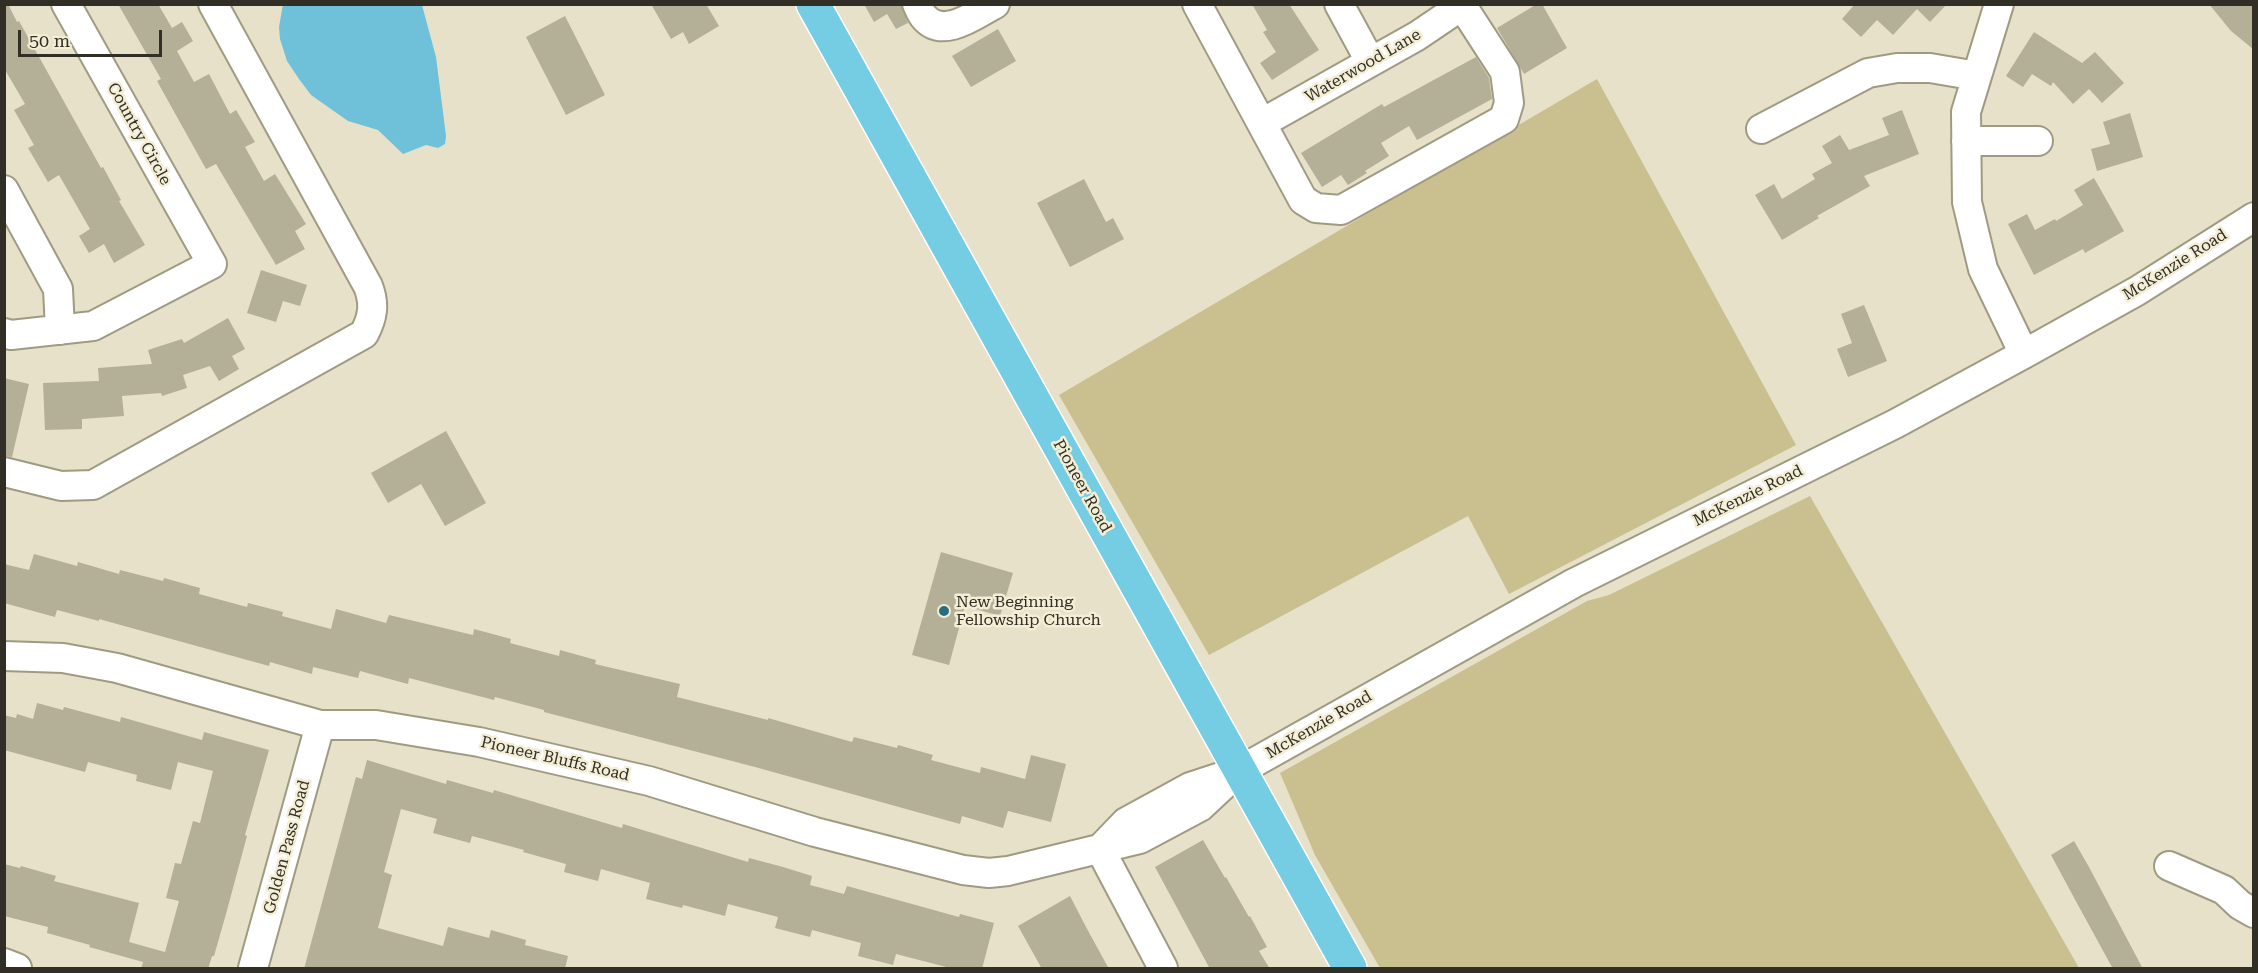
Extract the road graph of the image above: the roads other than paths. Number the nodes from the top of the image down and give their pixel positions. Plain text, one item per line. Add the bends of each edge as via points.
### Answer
1 (66, 4) edge
2 (213, 4) edge
3 (813, 4) edge
4 (917, 4) edge
5 (995, 4) edge
6 (1197, 4) edge
7 (1339, 4) edge
8 (1460, 4) edge
9 (1999, 4) edge
10 (1370, 61) junction
11 (1977, 76) junction
12 (1262, 123) junction
13 (1761, 129) dead end
14 (1966, 141) junction
15 (2038, 141) dead end
16 (4, 190) edge
17 (2253, 217) edge
18 (60, 330) junction
19 (4, 333) edge
20 (2024, 354) junction
21 (4, 472) edge
22 (4, 656) edge
23 (320, 725) junction
24 (1239, 771) junction
25 (1100, 849) junction
26 (2169, 866) dead end
27 (2253, 914) edge
28 (4, 963) edge
29 (17, 969) edge
30 (253, 969) edge
31 (1163, 969) edge
32 (1350, 969) edge

1 - 18 street, Country Circle via 212,264 93,326
2 - 21 street via 368,286 372,318 364,334 93,486 61,486
3 - 24 main road, Pioneer Road
4 - 5 street via 925,19 953,27
6 - 12 street
7 - 10 street
8 - 10 street, Waterwood Lane via 1417,36
8 - 12 street via 1505,72 1509,103 1503,119 1341,210 1316,208 1303,200
9 - 11 street
10 - 12 street, Waterwood Lane
11 - 13 street via 1930,68 1868,73
11 - 14 street via 1966,112
14 - 15 street
14 - 20 street via 1967,202 1983,269
16 - 18 street via 58,289
17 - 20 street, McKenzie Road via 2137,291
18 - 19 street
20 - 24 street, McKenzie Road via 1574,583
22 - 23 street, Pioneer Bluffs Road via 63,658 117,668
23 - 25 street, Pioneer Bluffs Road via 376,725 479,742 649,780 815,832 963,870 1008,871
23 - 30 street, Golden Pass Road
24 - 25 street, Pioneer Bluffs Road via 1200,807 1140,839
24 - 32 main road, Pioneer Road
25 - 31 street
26 - 27 street via 2224,890
28 - 29 street

